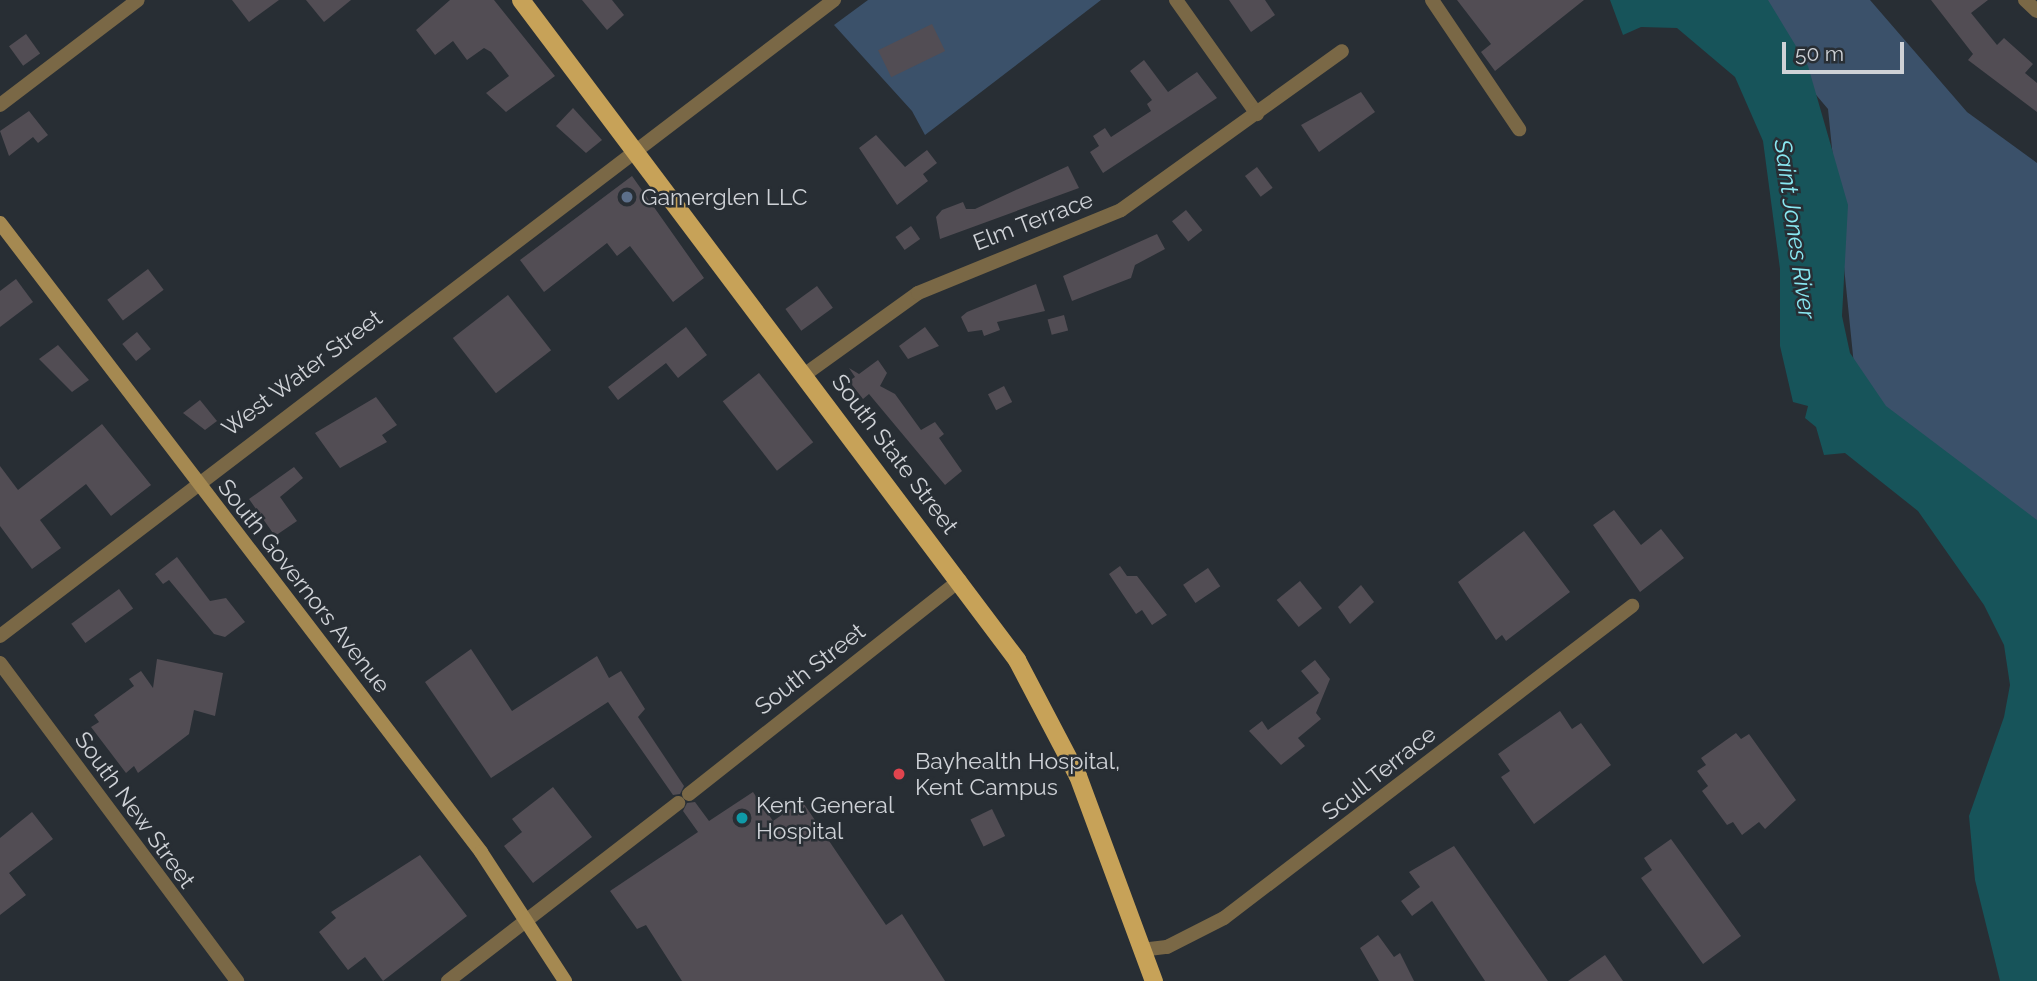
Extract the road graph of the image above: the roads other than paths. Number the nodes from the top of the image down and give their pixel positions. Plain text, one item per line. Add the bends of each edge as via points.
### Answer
1 (138, 0) edge
2 (521, 0) edge
3 (834, 0) edge
4 (1176, 0) edge
5 (1432, 0) edge
6 (2026, 0) edge
7 (2037, 11) edge
8 (1342, 51) dead end
9 (0, 105) edge
10 (1257, 114) junction
11 (1518, 129) dead end
12 (633, 149) junction
13 (0, 223) edge
14 (804, 375) junction
15 (196, 484) junction
16 (960, 580) junction
17 (1632, 606) dead end
18 (0, 636) edge
19 (0, 663) edge
20 (527, 919) junction
21 (1141, 950) junction
22 (237, 981) edge
23 (448, 981) edge
24 (565, 981) edge
25 (1154, 981) edge

1 - 9 street
2 - 12 main road, South State Street
3 - 12 street, West Water Street
4 - 10 street
5 - 11 street
6 - 7 street
8 - 10 street, Elm Terrace
10 - 14 street, Elm Terrace via 1121,210 918,293
12 - 14 main road, South State Street
12 - 15 street, West Water Street
13 - 15 main road, South Governors Avenue
14 - 16 main road, South State Street
15 - 18 street, West Water Street
15 - 20 main road, South Governors Avenue
16 - 20 street, South Street
16 - 21 main road, South State Street via 1017,660 1065,745
17 - 21 street, Scull Terrace via 1224,918 1167,947
19 - 22 street, South New Street
20 - 23 street, South Street
20 - 24 main road, South Governors Avenue
21 - 25 main road, South State Street

